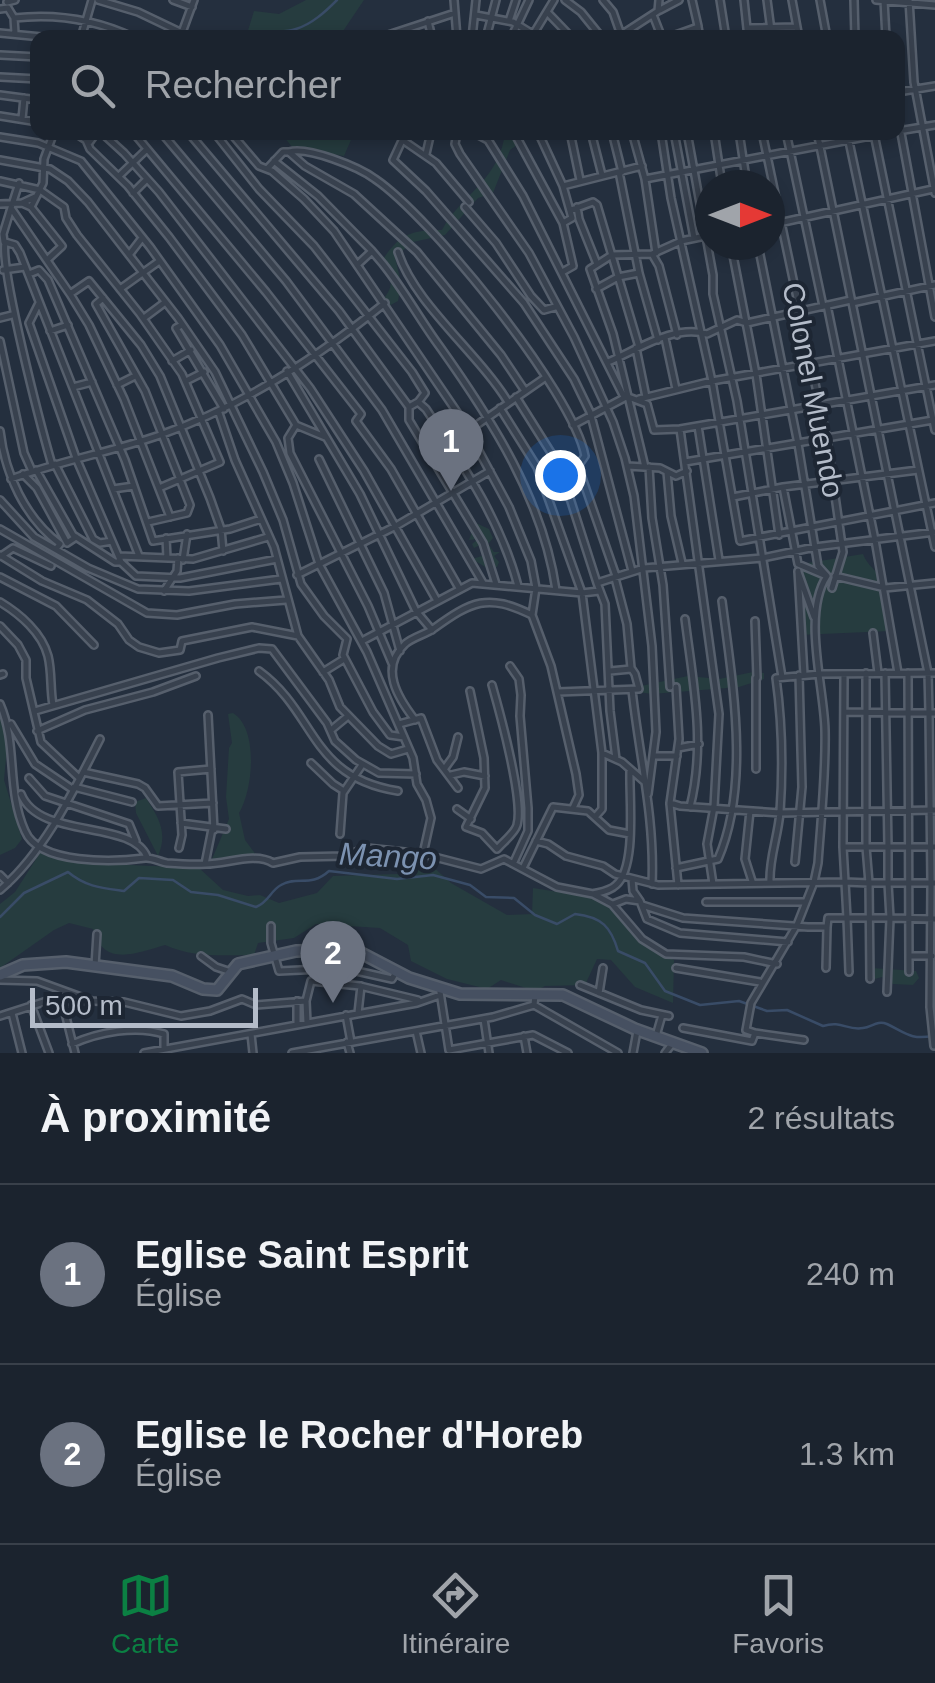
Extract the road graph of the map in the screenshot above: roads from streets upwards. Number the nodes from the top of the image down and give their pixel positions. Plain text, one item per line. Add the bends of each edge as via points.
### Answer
1 (15, 0) edge
2 (95, 0) edge
3 (173, 0) edge
4 (454, 0) edge
5 (476, 0) edge
6 (496, 0) edge
7 (516, 0) edge
8 (529, 0) edge
9 (554, 0) edge
10 (565, 0) edge
11 (580, 0) edge
12 (603, 0) edge
13 (658, 0) edge
14 (679, 0) edge
15 (692, 0) edge
16 (720, 0) edge
17 (744, 0) edge
18 (768, 0) edge
19 (792, 0) edge
20 (820, 0) edge
21 (854, 0) edge
22 (876, 0) edge
23 (884, 0) edge
24 (909, 1) edge
25 (7, 2) edge
26 (193, 3) edge
27 (935, 5) edge
28 (575, 7) junction
29 (0, 9) edge
30 (547, 12) junction
31 (655, 13) junction
32 (455, 14) junction
33 (476, 14) junction
34 (492, 17) junction
35 (14, 18) junction
36 (86, 20) junction
37 (428, 20) junction
38 (509, 21) junction
39 (518, 24) junction
40 (698, 27) junction
41 (797, 27) junction
42 (747, 28) joint
43 (771, 28) junction
44 (83, 30) edge
45 (113, 30) edge
46 (172, 30) edge
47 (183, 30) edge
48 (402, 30) edge
49 (430, 30) edge
50 (456, 30) edge
51 (473, 30) edge
52 (488, 30) edge
53 (515, 30) edge
54 (526, 30) edge
55 (537, 30) edge
56 (564, 30) edge
57 (595, 30) edge
58 (617, 30) edge
59 (628, 30) edge
60 (661, 30) edge
61 (691, 30) edge
62 (699, 30) edge
63 (725, 30) edge
64 (798, 30) edge
65 (826, 30) edge
66 (855, 30) edge
67 (886, 30) edge
68 (16, 33) junction
69 (0, 34) edge
70 (30, 35) edge
71 (0, 55) edge
72 (30, 56) edge
73 (0, 78) edge
74 (30, 78) edge
75 (935, 86) edge
76 (916, 90) junction
77 (905, 91) edge
78 (0, 95) edge
79 (24, 98) junction
80 (30, 99) edge
81 (0, 116) edge
82 (22, 118) junction
83 (30, 120) edge
84 (935, 125) edge
85 (922, 127) junction
86 (905, 130) edge
87 (0, 137) edge
88 (51, 140) edge
89 (84, 140) edge
90 (92, 140) edge
91 (108, 140) edge
92 (139, 140) edge
93 (168, 140) edge
94 (195, 140) edge
95 (220, 140) edge
96 (237, 140) edge
97 (429, 140) edge
98 (456, 140) edge
99 (488, 140) edge
100 (517, 140) edge
101 (542, 140) edge
102 (572, 140) edge
103 (592, 140) edge
104 (614, 140) edge
105 (634, 140) edge
106 (662, 140) edge
107 (675, 140) edge
108 (688, 140) edge
109 (715, 140) edge
110 (740, 140) edge
111 (763, 140) edge
112 (787, 140) edge
113 (819, 140) edge
114 (836, 140) edge
115 (849, 140) edge
116 (875, 140) edge
117 (898, 140) edge
118 (404, 141) joint
119 (88, 144) junction
120 (820, 145) junction
121 (49, 147) junction
122 (147, 149) junction
123 (789, 151) junction
124 (289, 152) junction
125 (426, 154) junction
126 (765, 154) junction
127 (743, 158) junction
128 (0, 160) edge
129 (274, 161) junction
130 (133, 163) junction
131 (718, 163) junction
132 (642, 166) junction
133 (42, 167) junction
134 (693, 168) junction
135 (267, 169) junction
136 (681, 170) junction
137 (719, 170) edge
138 (745, 170) edge
139 (768, 170) edge
140 (620, 172) junction
141 (668, 172) junction
142 (602, 175) junction
143 (119, 176) junction
144 (695, 177) edge
145 (644, 179) junction
146 (147, 180) junction
147 (580, 180) junction
148 (0, 182) edge
149 (18, 183) junction
150 (563, 186) junction
151 (40, 190) junction
152 (935, 190) edge
153 (134, 192) junction
154 (912, 194) junction
155 (35, 197) junction
156 (888, 198) junction
157 (22, 203) junction
158 (0, 204) edge
159 (10, 206) junction
160 (861, 206) junction
161 (31, 207) junction
162 (574, 208) junction
163 (834, 211) junction
164 (805, 218) junction
165 (785, 222) edge
166 (564, 223) junction
167 (77, 235) junction
168 (142, 238) junction
169 (694, 238) joint
170 (681, 240) junction
171 (4, 242) junction
172 (62, 246) junction
173 (372, 251) junction
174 (785, 251) edge
175 (398, 252) dead end
176 (129, 254) junction
177 (654, 254) junction
178 (612, 255) junction
179 (637, 255) junction
180 (48, 260) junction
181 (711, 260) edge
182 (733, 260) edge
183 (761, 260) edge
184 (159, 261) junction
185 (596, 264) junction
186 (357, 265) junction
187 (1, 271) edge
188 (26, 271) junction
189 (563, 272) junction
190 (640, 273) junction
191 (142, 274) junction
192 (618, 278) junction
193 (932, 286) edge
194 (120, 289) junction
195 (596, 289) junction
196 (906, 292) junction
197 (70, 294) junction
198 (531, 296) junction
199 (103, 298) junction
200 (880, 298) junction
201 (851, 302) junction
202 (39, 303) junction
203 (164, 303) junction
204 (385, 303) junction
205 (524, 303) junction
206 (556, 306) junction
207 (825, 306) junction
208 (800, 311) junction
209 (12, 316) junction
210 (369, 316) junction
211 (774, 316) junction
212 (935, 317) edge
213 (0, 318) edge
214 (144, 318) junction
215 (28, 323) junction
216 (746, 323) junction
217 (68, 325) junction
218 (182, 325) junction
219 (14, 326) junction
220 (721, 328) junction
221 (352, 329) junction
222 (50, 331) junction
223 (699, 332) junction
224 (677, 335) junction
225 (662, 339) junction
226 (0, 341) edge
227 (935, 341) edge
228 (331, 342) junction
229 (917, 343) junction
230 (638, 348) junction
231 (191, 350) junction
232 (891, 350) junction
233 (863, 355) junction
234 (314, 357) junction
235 (618, 358) junction
236 (172, 360) junction
237 (839, 360) junction
238 (608, 362) junction
239 (812, 365) junction
240 (295, 367) junction
241 (784, 370) junction
242 (287, 371) junction
243 (204, 372) junction
244 (756, 374) junction
245 (136, 376) junction
246 (546, 376) junction
247 (733, 378) junction
248 (186, 380) junction
249 (712, 381) junction
250 (92, 382) junction
251 (116, 385) junction
252 (270, 385) junction
253 (935, 385) edge
254 (926, 386) junction
255 (74, 387) junction
256 (677, 390) junction
257 (525, 391) junction
258 (901, 392) junction
259 (250, 396) junction
260 (871, 396) junction
261 (516, 397) junction
262 (646, 397) junction
263 (630, 398) junction
264 (847, 400) junction
265 (418, 402) junction
266 (508, 402) junction
267 (820, 404) junction
268 (606, 406) junction
269 (409, 407) junction
270 (500, 408) junction
271 (225, 409) junction
272 (791, 409) junction
273 (762, 413) junction
274 (590, 414) junction
275 (488, 417) junction
276 (740, 418) junction
277 (202, 420) junction
278 (934, 420) edge
279 (720, 421) junction
280 (573, 424) junction
281 (908, 424) junction
282 (296, 425) junction
283 (698, 426) junction
284 (180, 428) junction
285 (680, 429) junction
286 (879, 430) junction
287 (935, 430) edge
288 (0, 431) edge
289 (468, 431) junction
290 (854, 434) junction
291 (160, 435) junction
292 (328, 438) junction
293 (826, 440) junction
294 (140, 442) junction
295 (798, 444) junction
296 (120, 448) junction
297 (768, 448) junction
298 (745, 451) junction
299 (98, 453) junction
300 (726, 454) junction
301 (76, 458) junction
302 (319, 459) dead end
303 (704, 459) junction
304 (685, 462) junction
305 (53, 465) junction
306 (627, 466) junction
307 (647, 467) junction
308 (918, 470) junction
309 (34, 471) junction
310 (199, 471) junction
311 (490, 471) junction
312 (686, 471) junction
313 (667, 472) junction
314 (888, 473) junction
315 (23, 474) junction
316 (863, 475) junction
317 (131, 476) junction
318 (11, 479) junction
319 (180, 479) junction
320 (832, 480) junction
321 (472, 482) junction
322 (804, 484) junction
323 (124, 485) junction
324 (135, 486) junction
325 (783, 487) junction
326 (112, 488) junction
327 (159, 488) junction
328 (773, 489) junction
329 (454, 492) junction
330 (752, 494) junction
331 (733, 496) junction
332 (0, 500) edge
333 (436, 502) junction
334 (935, 503) edge
335 (926, 505) junction
336 (896, 511) junction
337 (417, 514) junction
338 (870, 516) junction
339 (170, 517) junction
340 (261, 519) junction
341 (147, 522) junction
342 (838, 522) junction
343 (396, 526) junction
344 (811, 528) junction
345 (0, 529) edge
346 (221, 529) junction
347 (791, 532) junction
348 (934, 532) edge
349 (187, 534) junction
350 (378, 534) junction
351 (779, 534) junction
352 (901, 536) junction
353 (76, 537) junction
354 (270, 537) junction
355 (166, 538) junction
356 (759, 539) junction
357 (876, 540) junction
358 (112, 541) junction
359 (360, 544) junction
360 (842, 544) junction
361 (815, 547) junction
362 (935, 547) edge
363 (56, 549) junction
364 (223, 550) junction
365 (795, 552) junction
366 (342, 554) junction
367 (0, 555) edge
368 (135, 556) junction
369 (120, 558) junction
370 (166, 558) junction
371 (181, 558) junction
372 (276, 558) junction
373 (762, 558) junction
374 (719, 560) junction
375 (52, 562) junction
376 (699, 563) junction
377 (319, 564) junction
378 (682, 564) junction
379 (661, 566) junction
380 (798, 567) junction
381 (644, 568) junction
382 (632, 571) junction
383 (297, 574) junction
384 (616, 576) junction
385 (831, 576) junction
386 (0, 577) edge
387 (172, 579) junction
388 (281, 579) junction
389 (42, 580) junction
390 (483, 583) junction
391 (496, 584) junction
392 (935, 584) edge
393 (518, 586) junction
394 (910, 586) junction
395 (598, 587) junction
396 (459, 588) junction
397 (536, 588) junction
398 (832, 588) dead end
399 (884, 588) junction
400 (556, 590) junction
401 (163, 592) junction
402 (582, 593) junction
403 (436, 599) junction
404 (286, 600) junction
405 (722, 601) dead end
406 (0, 602) edge
407 (416, 610) junction
408 (532, 615) junction
409 (685, 619) dead end
410 (756, 621) dead end
411 (816, 623) junction
412 (0, 626) edge
413 (390, 626) junction
414 (432, 630) junction
415 (380, 631) junction
416 (873, 633) dead end
417 (298, 636) junction
418 (362, 642) junction
419 (94, 645) dead end
420 (400, 651) junction
421 (343, 656) junction
422 (392, 663) junction
423 (510, 666) dead end
424 (631, 670) junction
425 (259, 671) dead end
426 (610, 671) junction
427 (323, 672) junction
428 (844, 673) junction
429 (866, 673) junction
430 (882, 673) junction
431 (898, 673) junction
432 (908, 673) junction
433 (932, 673) edge
434 (820, 674) junction
435 (802, 675) junction
436 (196, 676) dead end
437 (782, 677) junction
438 (492, 685) dead end
439 (632, 690) junction
440 (470, 691) dead end
441 (610, 691) junction
442 (558, 692) junction
443 (592, 692) junction
444 (0, 704) edge
445 (53, 705) junction
446 (35, 711) junction
447 (844, 712) junction
448 (866, 712) junction
449 (886, 712) junction
450 (908, 712) junction
451 (932, 713) edge
452 (208, 715) dead end
453 (348, 716) junction
454 (415, 720) junction
455 (8, 722) junction
456 (399, 724) junction
457 (331, 730) junction
458 (37, 732) junction
459 (458, 736) dead end
460 (404, 737) junction
461 (100, 739) dead end
462 (699, 744) junction
463 (408, 748) junction
464 (678, 748) junction
465 (602, 754) junction
466 (655, 756) junction
467 (677, 756) junction
468 (616, 760) junction
469 (312, 763) dead end
470 (362, 765) junction
471 (445, 768) junction
472 (210, 769) junction
473 (756, 769) dead end
474 (630, 771) junction
475 (416, 774) junction
476 (81, 775) junction
477 (452, 776) junction
478 (485, 776) junction
479 (353, 777) junction
480 (28, 778) dead end
481 (646, 783) junction
482 (73, 788) junction
483 (458, 788) dead end
484 (344, 791) junction
485 (398, 791) dead end
486 (21, 794) dead end
487 (648, 794) junction
488 (64, 802) junction
489 (132, 802) dead end
490 (213, 803) junction
491 (670, 803) junction
492 (181, 804) junction
493 (714, 806) junction
494 (690, 807) junction
495 (457, 808) dead end
496 (573, 808) junction
497 (734, 809) junction
498 (909, 809) junction
499 (888, 810) junction
500 (932, 810) edge
501 (750, 811) junction
502 (822, 811) junction
503 (844, 811) junction
504 (866, 811) junction
505 (780, 813) junction
506 (800, 813) junction
507 (596, 817) junction
508 (470, 818) junction
509 (55, 820) junction
510 (181, 823) junction
511 (226, 829) dead end
512 (213, 830) junction
513 (340, 834) dead end
514 (630, 834) junction
515 (536, 841) junction
516 (136, 842) junction
517 (843, 846) junction
518 (909, 846) junction
519 (932, 846) edge
520 (38, 847) junction
521 (866, 847) junction
522 (888, 847) junction
523 (179, 848) dead end
524 (422, 854) junction
525 (147, 857) junction
526 (514, 862) junction
527 (795, 862) dead end
528 (709, 863) junction
529 (205, 864) junction
530 (523, 867) junction
531 (676, 868) junction
532 (0, 876) edge
533 (624, 876) junction
534 (632, 879) junction
535 (770, 882) junction
536 (814, 882) junction
537 (845, 882) junction
538 (8, 883) junction
539 (753, 883) junction
540 (908, 883) junction
541 (933, 883) edge
542 (652, 884) junction
543 (714, 884) junction
544 (868, 884) junction
545 (888, 884) junction
546 (678, 885) junction
547 (0, 890) edge
548 (593, 894) junction
549 (706, 902) dead end
550 (806, 902) junction
551 (641, 903) junction
552 (612, 904) junction
553 (828, 918) junction
554 (848, 918) junction
555 (870, 918) junction
556 (890, 918) junction
557 (910, 918) junction
558 (933, 919) edge
559 (796, 925) junction
560 (271, 926) dead end
561 (816, 927) junction
562 (827, 927) junction
563 (96, 934) dead end
564 (742, 939) junction
565 (788, 942) junction
566 (201, 956) dead end
567 (274, 956) junction
568 (910, 956) junction
569 (933, 956) edge
570 (740, 957) junction
571 (776, 964) junction
572 (95, 967) junction
573 (603, 968) dead end
574 (676, 968) dead end
575 (826, 968) dead end
576 (231, 972) junction
577 (396, 972) junction
578 (849, 972) dead end
579 (909, 972) dead end
580 (0, 978) edge
581 (870, 979) dead end
582 (760, 982) junction
583 (580, 985) dead end
584 (361, 986) junction
585 (440, 992) junction
586 (887, 992) dead end
587 (599, 993) junction
588 (535, 1000) junction
589 (62, 1001) junction
590 (92, 1001) junction
591 (306, 1001) junction
592 (297, 1002) junction
593 (422, 1002) junction
594 (31, 1005) junction
595 (12, 1013) junction
596 (358, 1014) junction
597 (0, 1016) edge
598 (346, 1016) junction
599 (484, 1018) junction
600 (308, 1023) junction
601 (297, 1025) junction
602 (444, 1025) junction
603 (683, 1028) dead end
604 (638, 1030) junction
605 (416, 1031) junction
606 (755, 1033) junction
607 (251, 1034) junction
608 (934, 1035) edge
609 (524, 1036) junction
610 (656, 1036) junction
611 (804, 1040) dead end
612 (349, 1042) junction
613 (487, 1042) junction
614 (675, 1043) junction
615 (72, 1044) junction
616 (934, 1046) edge
617 (164, 1048) junction
618 (449, 1051) edge
619 (156, 1052) edge
620 (22, 1053) edge
621 (49, 1053) edge
622 (75, 1053) edge
623 (144, 1053) edge
624 (253, 1053) edge
625 (292, 1053) edge
626 (350, 1053) edge
627 (421, 1053) edge
628 (490, 1053) edge
629 (527, 1053) edge
630 (568, 1053) edge
631 (618, 1053) edge
632 (633, 1053) edge
633 (665, 1053) edge
634 (702, 1053) edge

1 - 25 street
2 - 36 street
2 - 46 street
3 - 26 street
4 - 32 street
5 - 33 street
6 - 34 street
7 - 38 street
8 - 39 street
9 - 30 street
10 - 28 street
11 - 28 street
12 - 58 street
13 - 31 street
14 - 31 street
15 - 40 street
16 - 63 street
17 - 42 street
18 - 43 street
19 - 41 street
20 - 65 street
21 - 66 street
22 - 23 street
23 - 24 street
23 - 67 street
24 - 27 street
24 - 76 street
26 - 47 street
28 - 57 street
29 - 35 street via 8,8
30 - 55 street
30 - 56 street
31 - 59 street
31 - 60 street
32 - 37 street
32 - 50 street
33 - 34 street
33 - 51 street
34 - 38 street
34 - 52 street
35 - 36 street
35 - 68 street
36 - 44 street
36 - 45 street
37 - 48 street
37 - 49 street
38 - 39 street
39 - 53 street
39 - 54 street
40 - 61 street
40 - 62 street
41 - 43 street
41 - 64 street
42 - 43 street
68 - 69 street
68 - 70 street
71 - 72 street
73 - 74 street
75 - 76 street
76 - 77 street
76 - 85 street
78 - 79 street
79 - 80 street
79 - 82 street
81 - 82 street
82 - 83 street
84 - 85 street
85 - 86 street
85 - 152 street
87 - 121 street
88 - 121 street
89 - 119 street
90 - 119 street
91 - 130 street
92 - 122 street
93 - 228 street
94 - 221 street
95 - 210 street
96 - 135 street
97 - 125 street
98 - 206 street
99 - 189 street
100 - 166 street
101 - 150 street
102 - 147 street
103 - 142 street
104 - 140 street
105 - 132 street
106 - 141 street
107 - 136 street
108 - 134 street
109 - 131 street
110 - 127 street
111 - 126 street, Colonel Muendo
112 - 123 street
113 - 120 street
114 - 120 street
115 - 160 street
116 - 156 street
117 - 154 street
118 - 125 street
118 - 205 street via 393,160
119 - 143 street
120 - 123 street
120 - 163 street
121 - 133 street
121 - 168 street via 81,161
122 - 130 street
122 - 234 street
123 - 126 street
123 - 164 street
124 - 129 street
124 - 246 street via 317,154 369,175 400,200 436,235
124 - 257 street via 385,220 431,267
125 - 198 street via 451,178
126 - 127 street
126 - 139 street, Colonel Muendo
127 - 131 street
127 - 138 street
128 - 133 street
129 - 135 street
129 - 173 street
130 - 143 street
130 - 146 street
131 - 134 street
131 - 137 street
132 - 140 street
132 - 145 street
133 - 151 street
133 - 176 street via 76,188
134 - 136 street
134 - 144 street
135 - 186 street via 327,222
136 - 141 street
136 - 169 street
140 - 142 street
140 - 179 street
141 - 145 street
141 - 170 street
142 - 147 street
143 - 153 street
145 - 177 street
146 - 153 street
146 - 240 street
147 - 150 street
148 - 149 street
149 - 151 street
149 - 159 street
150 - 162 street
151 - 155 street
151 - 167 street via 63,206
152 - 154 street
153 - 252 street via 242,335
154 - 156 street
154 - 193 street
155 - 157 street
155 - 161 street
156 - 160 street
156 - 196 street
157 - 159 street
157 - 161 street
158 - 159 street
159 - 171 street
159 - 180 street
160 - 163 street
160 - 200 street
161 - 172 street
162 - 166 street
162 - 178 street via 597,205
162 - 185 street
163 - 164 street
163 - 201 street
164 - 165 street
164 - 207 street
166 - 189 street via 572,266
167 - 172 street
167 - 194 street
168 - 176 street
168 - 184 street
169 - 170 street
170 - 177 street
170 - 223 street
171 - 187 street
171 - 188 street via 15,245
172 - 180 street
173 - 186 street
173 - 275 street
174 - 208 street, Colonel Muendo
175 - 266 street via 407,275
176 - 191 street
177 - 179 street
177 - 224 street
178 - 179 street
178 - 185 street
178 - 192 street
179 - 190 street
180 - 197 street
181 - 220 street
182 - 216 street
183 - 211 street
184 - 191 street
184 - 259 street
185 - 195 street via 590,266
186 - 204 street
187 - 188 street
187 - 209 street
188 - 202 street
188 - 217 street via 45,276
189 - 238 street
190 - 192 street
190 - 225 street
191 - 194 street
191 - 203 street
192 - 195 street
192 - 230 street
193 - 196 street
193 - 212 street
194 - 214 street
195 - 235 street
196 - 200 street
196 - 229 street
197 - 199 street via 88,280
197 - 251 street
198 - 205 street
198 - 206 street via 544,310
199 - 245 street via 96,304
199 - 284 street via 151,359
200 - 201 street
200 - 232 street
201 - 207 street
201 - 233 street
202 - 215 street
202 - 222 street
203 - 214 street
203 - 218 street
204 - 210 street
204 - 289 street
205 - 274 street
206 - 268 street
207 - 208 street
207 - 237 street
208 - 211 street
208 - 239 street, Colonel Muendo
209 - 213 street
209 - 219 street
210 - 221 street
210 - 265 street via 424,390
211 - 216 street
211 - 241 street
214 - 236 street
215 - 219 street
215 - 301 street
216 - 220 street
216 - 244 street
217 - 222 street
217 - 250 street
218 - 231 street via 176,328
218 - 271 street via 208,361
219 - 305 street
220 - 223 street
220 - 247 street
221 - 228 street
221 - 269 street
222 - 255 street
223 - 224 street
223 - 249 street
224 - 225 street
225 - 230 street
225 - 256 street
226 - 309 street via 24,453
227 - 229 street
228 - 234 street
228 - 333 street via 385,414
229 - 232 street
229 - 254 street
230 - 235 street
230 - 262 street
231 - 236 street
231 - 243 street
232 - 233 street
232 - 258 street
233 - 237 street
233 - 260 street
234 - 240 street
234 - 337 street via 361,414 356,421
235 - 238 street
235 - 263 street
236 - 248 street
237 - 239 street
237 - 264 street
238 - 263 street
239 - 241 street
239 - 267 street, Colonel Muendo
240 - 242 street
240 - 343 street
241 - 244 street
241 - 272 street
242 - 252 street
242 - 292 street
243 - 248 street
243 - 271 street
244 - 247 street
244 - 273 street
245 - 251 street
245 - 291 street
246 - 257 street
246 - 280 street
247 - 249 street
247 - 276 street
248 - 277 street
249 - 256 street
249 - 279 street
250 - 255 street
250 - 296 street
251 - 294 street
252 - 259 street
252 - 282 street
253 - 254 street
254 - 258 street
254 - 278 street
255 - 299 street
256 - 262 street
257 - 261 street
258 - 260 street
258 - 281 street
259 - 271 street
259 - 377 street via 293,483
260 - 264 street
260 - 286 street
261 - 266 street
261 - 395 street via 560,467
262 - 263 street
263 - 268 street
263 - 285 street via 648,404 654,430
263 - 307 street
264 - 267 street
264 - 290 street
265 - 269 street
265 - 321 street
266 - 270 street
267 - 272 street
267 - 293 street, Colonel Muendo
268 - 274 street
268 - 306 street
269 - 329 street via 409,420
270 - 275 street
270 - 402 street via 543,482
271 - 277 street
271 - 340 street
271 - 383 street via 283,520
272 - 273 street
272 - 295 street
273 - 276 street
273 - 297 street
274 - 280 street
274 - 382 street
275 - 289 street
275 - 400 street via 535,512
276 - 279 street
276 - 298 street
277 - 284 street
277 - 310 street via 220,462
278 - 281 street
278 - 287 street
279 - 283 street
279 - 300 street
280 - 384 street via 584,452 578,466
281 - 286 street
281 - 308 street
282 - 292 street
282 - 366 street via 288,438 290,453
283 - 285 street
283 - 303 street
284 - 291 street
284 - 310 street
285 - 304 street
286 - 290 street
286 - 314 street
288 - 318 street
289 - 311 street
290 - 293 street
290 - 316 street
291 - 294 street
291 - 319 street
292 - 350 street
293 - 295 street
293 - 320 street, Colonel Muendo
294 - 296 street
294 - 327 street
295 - 297 street
295 - 322 street
296 - 299 street
296 - 317 street
297 - 298 street
297 - 328 street
298 - 300 street
298 - 330 street
299 - 301 street
299 - 326 street
300 - 303 street
300 - 331 street
301 - 305 street
301 - 358 street
302 - 359 street
303 - 304 street
303 - 374 street
304 - 312 street
305 - 309 street
305 - 358 street via 91,536
306 - 307 street
306 - 381 street
307 - 313 street
307 - 379 street
308 - 314 street
308 - 335 street
309 - 315 street
309 - 353 street
310 - 319 street
310 - 346 street
311 - 321 street
311 - 397 street via 524,540
312 - 313 street
312 - 376 street
313 - 378 street
314 - 316 street
314 - 336 street
315 - 318 street
315 - 353 street via 66,543
316 - 320 street
316 - 338 street
317 - 323 street
317 - 324 street
318 - 363 street via 42,530 60,544
319 - 327 street
319 - 339 street via 190,507
320 - 322 street
320 - 342 street, Colonel Muendo
321 - 329 street
321 - 393 street
322 - 325 street
322 - 344 street
323 - 324 street
323 - 326 street
324 - 341 street
325 - 328 street
325 - 347 street
326 - 368 street
327 - 339 street
328 - 330 street
328 - 351 street
329 - 333 street
329 - 391 street via 483,543
330 - 331 street
330 - 356 street
331 - 356 street via 739,540
332 - 363 street via 33,537
333 - 337 street
333 - 390 street
334 - 335 street
335 - 336 street
335 - 348 street
336 - 338 street
336 - 352 street
337 - 343 street
337 - 396 street
338 - 342 street
338 - 357 street
339 - 341 street
340 - 346 street
340 - 354 street
341 - 355 street via 152,541
342 - 344 street
342 - 360 street, Colonel Muendo
343 - 350 street
343 - 403 street
344 - 347 street
344 - 361 street
345 - 375 street
346 - 349 street
346 - 364 street
347 - 351 street
347 - 365 street
348 - 352 street
348 - 362 street
349 - 355 street
349 - 371 street
350 - 359 street
350 - 407 street
351 - 356 street
352 - 357 street
352 - 394 street
353 - 369 street via 115,562
354 - 364 street
354 - 372 street
355 - 370 street
356 - 373 street
357 - 360 street
357 - 399 street
358 - 369 street
359 - 366 street
359 - 413 street via 390,608
360 - 361 street
360 - 385 street, Colonel Muendo
361 - 365 street
361 - 385 street via 820,571
363 - 401 street via 132,588
364 - 371 street
365 - 373 street
365 - 380 street
366 - 377 street
366 - 415 street
367 - 375 street via 14,548
367 - 389 street
368 - 369 street
368 - 370 street
369 - 387 street via 136,576
370 - 371 street
371 - 387 street
372 - 387 street
372 - 388 street
373 - 374 street
373 - 437 street
374 - 376 street
375 - 389 street
375 - 404 street via 155,615
376 - 378 street
376 - 493 street via 719,714
377 - 383 street
377 - 418 street
378 - 379 street
379 - 381 street
379 - 464 street
380 - 385 street
380 - 411 street
380 - 435 street
381 - 382 street
381 - 466 street
382 - 384 street
383 - 421 street via 346,636
384 - 395 street
384 - 424 street
385 - 398 street, Colonel Muendo
385 - 399 street
385 - 411 street via 820,590
386 - 419 street via 56,606
387 - 401 street
388 - 401 street
388 - 404 street
389 - 417 street via 87,600 148,650 179,651 182,641 252,627
390 - 391 street
390 - 396 street
391 - 393 street
392 - 394 street
393 - 397 street
394 - 399 street
394 - 433 street
395 - 402 street
395 - 426 street
396 - 403 street
397 - 400 street
397 - 408 street
399 - 431 street
400 - 402 street
402 - 443 street
403 - 407 street
404 - 417 street
405 - 497 street via 736,706
406 - 445 street via 43,643
407 - 413 street
407 - 414 street
408 - 414 street via 486,600
408 - 442 street
409 - 462 street
410 - 473 street
411 - 434 street
412 - 446 street via 26,660
413 - 415 street
413 - 420 street
414 - 420 street
415 - 418 street
415 - 422 street
416 - 430 street
417 - 427 street
418 - 421 street
418 - 456 street
420 - 422 street
421 - 427 street
421 - 460 street via 390,735
422 - 454 street via 398,698
423 - 526 street via 522,695 528,808 528,831
424 - 426 street
424 - 439 street via 639,690
425 - 479 street via 294,707 317,746
426 - 441 street
427 - 453 street
428 - 429 street
428 - 434 street
428 - 447 street
429 - 430 street
429 - 448 street
430 - 431 street
430 - 449 street
431 - 432 street
432 - 433 street
432 - 450 street
433 - 451 street
434 - 435 street
434 - 502 street
435 - 437 street
435 - 506 street
436 - 458 street
437 - 505 street via 776,678
438 - 508 street via 517,794 516,828 497,849 466,828
439 - 441 street
439 - 481 street
440 - 478 street
441 - 443 street
441 - 468 street
442 - 443 street
442 - 496 street via 579,794
443 - 465 street
444 - 455 street
445 - 446 street
445 - 457 street via 260,648 273,650
446 - 458 street
447 - 448 street
447 - 503 street
448 - 449 street
448 - 504 street
449 - 450 street
449 - 499 street
450 - 451 street
450 - 498 street
451 - 500 street
452 - 472 street
453 - 457 street
453 - 463 street via 388,753
454 - 456 street
454 - 471 street via 422,719
455 - 482 street via 35,764
455 - 520 street via 13,795 26,834
456 - 460 street
457 - 470 street
458 - 476 street via 47,750
459 - 471 street
460 - 463 street
461 - 476 street
462 - 464 street
462 - 494 street
463 - 475 street
464 - 467 street
465 - 468 street
465 - 507 street via 602,810
466 - 467 street
466 - 487 street
467 - 491 street
468 - 474 street
469 - 484 street
470 - 475 street via 379,773
470 - 479 street
471 - 477 street
472 - 490 street
472 - 492 street via 179,771
474 - 481 street
474 - 514 street
475 - 524 street via 431,818
476 - 482 street
476 - 492 street via 138,784 158,806
477 - 478 street
477 - 483 street
478 - 508 street
479 - 484 street
479 - 485 street
480 - 488 street via 39,792
481 - 487 street
482 - 488 street
482 - 489 street
484 - 513 street
486 - 509 street via 28,807
487 - 542 street
488 - 509 street
488 - 516 street via 128,824
490 - 492 street
490 - 512 street
491 - 494 street
491 - 531 street
492 - 510 street
493 - 494 street
493 - 497 street
493 - 528 street
495 - 508 street
496 - 507 street
496 - 515 street via 551,809
497 - 501 street
497 - 528 street via 720,857
498 - 499 street
498 - 500 street
498 - 518 street
499 - 504 street
499 - 522 street
500 - 519 street
501 - 505 street
501 - 539 street via 746,859
502 - 503 street
502 - 506 street
502 - 536 street
503 - 504 street
503 - 517 street
504 - 521 street
505 - 506 street
505 - 535 street
506 - 527 street
507 - 514 street via 608,829
509 - 516 street
509 - 520 street
510 - 512 street
510 - 523 street
511 - 512 street
512 - 529 street
514 - 533 street
515 - 530 street
515 - 533 street
516 - 525 street
517 - 521 street
517 - 537 street
518 - 519 street
518 - 522 street
518 - 540 street
519 - 541 street
520 - 525 street via 66,856 133,862
520 - 538 street
521 - 522 street
521 - 544 street
522 - 545 street
524 - 526 street via 481,868
524 - 529 street via 365,848 342,856
525 - 529 street
526 - 530 street
528 - 531 street
528 - 543 street
530 - 548 street via 558,887
531 - 546 street
532 - 538 street
533 - 534 street
533 - 548 street
534 - 542 street
534 - 551 street
535 - 536 street
535 - 539 street
536 - 537 street
536 - 550 street
537 - 544 street
537 - 554 street
538 - 547 street
539 - 543 street
540 - 541 street
540 - 545 street
540 - 557 street
541 - 558 street
542 - 546 street
543 - 546 street
544 - 545 street
544 - 555 street
545 - 556 street
548 - 552 street
549 - 550 street
550 - 559 street
551 - 552 street
551 - 559 street via 683,918
551 - 564 street via 646,919 667,929
552 - 570 street via 642,939 666,954
553 - 554 street
553 - 561 street
553 - 562 street
554 - 555 street
554 - 578 street
555 - 556 street
555 - 581 street
556 - 557 street
556 - 586 street
557 - 558 street
557 - 568 street
558 - 569 street
559 - 561 street
559 - 565 street
560 - 567 street
561 - 562 street
562 - 575 street
563 - 572 street
564 - 565 street
564 - 570 street
565 - 571 street
566 - 576 street
567 - 576 street via 236,964
567 - 577 street via 349,952
567 - 577 street via 279,971 342,968 391,978
568 - 569 street
568 - 579 street
569 - 608 street
570 - 571 street
571 - 582 street
572 - 576 street via 172,976 209,990 220,988
572 - 580 street via 55,962 14,967
573 - 587 street
574 - 582 street
577 - 585 street
580 - 590 street via 38,980
582 - 606 street via 746,1030
583 - 587 street
584 - 591 street via 311,981
584 - 593 street
584 - 596 street
585 - 588 street
585 - 593 street
585 - 602 street
587 - 610 street via 666,1016
588 - 599 street
588 - 604 street via 565,996
588 - 631 street
589 - 590 street
589 - 594 street
589 - 615 street
590 - 592 street via 181,1016 242,999 256,1006
591 - 592 street
591 - 600 street
592 - 601 street
593 - 596 street
594 - 595 street
594 - 621 street
595 - 597 street
595 - 620 street
596 - 598 street
598 - 600 street
598 - 612 street
599 - 602 street
599 - 613 street
600 - 601 street
601 - 607 street
602 - 605 street
602 - 618 street
603 - 606 street via 752,1041
604 - 610 street
604 - 632 street
605 - 612 street
605 - 627 street
606 - 611 street
607 - 617 street
607 - 624 street
608 - 616 street
609 - 613 street
609 - 629 street
609 - 630 street
610 - 614 street
612 - 625 street
612 - 626 street
613 - 618 street
613 - 628 street
614 - 633 street
614 - 634 street
615 - 617 street via 118,1031 156,1032 164,1034
615 - 622 street
617 - 619 street
619 - 623 street

